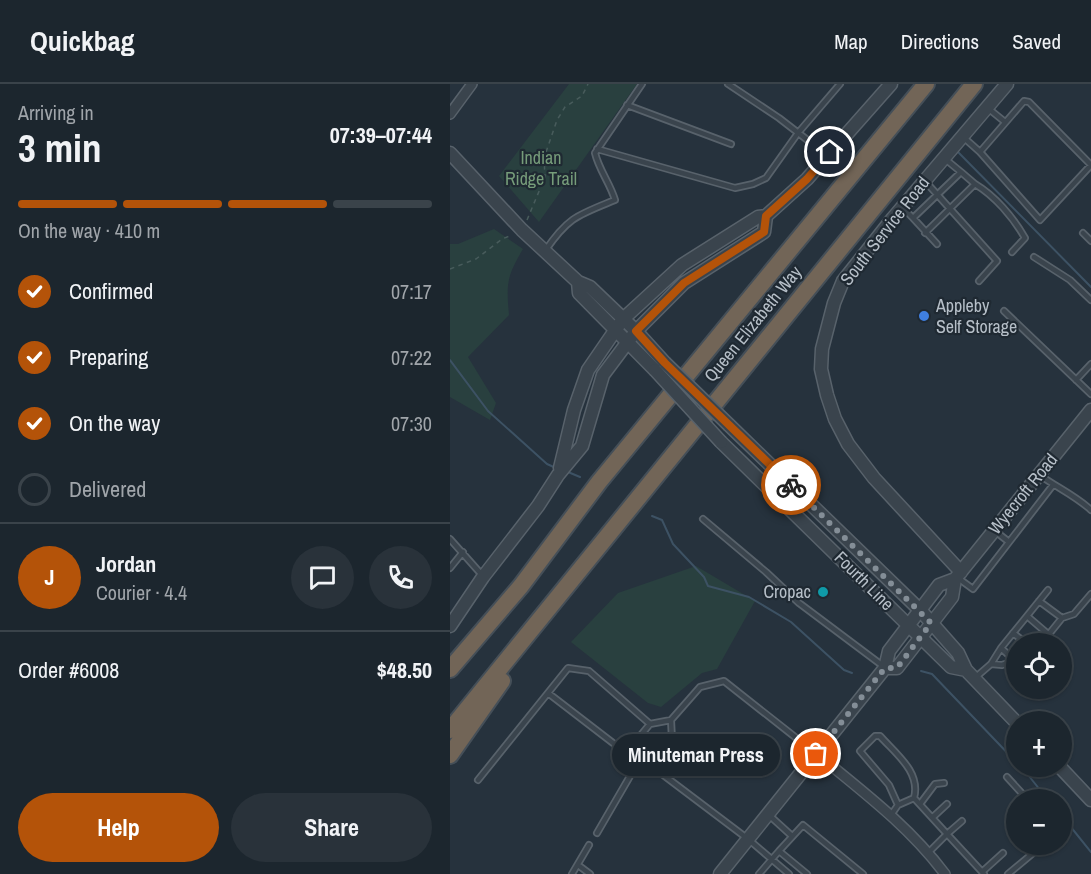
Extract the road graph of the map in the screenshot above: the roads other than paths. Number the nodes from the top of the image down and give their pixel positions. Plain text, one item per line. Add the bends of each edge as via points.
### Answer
1 (472, 84) edge
2 (642, 84) edge
3 (728, 84) edge
4 (840, 84) edge
5 (891, 84) edge
6 (926, 84) edge
7 (974, 84) edge
8 (1007, 84) edge
9 (627, 105) junction
10 (987, 107) junction
11 (450, 114) edge
12 (1005, 122) junction
13 (798, 133) junction
14 (962, 136) junction
15 (731, 144) dead end
16 (597, 149) junction
17 (830, 152) junction
18 (980, 152) junction
19 (450, 153) edge
20 (944, 158) junction
21 (961, 172) junction
22 (925, 181) junction
23 (975, 184) junction
24 (937, 194) junction
25 (903, 207) junction
26 (950, 208) junction
27 (766, 216) junction
28 (913, 218) junction
29 (925, 233) junction
30 (1083, 233) dead end
31 (1091, 241) edge
32 (937, 244) dead end
33 (545, 251) junction
34 (1012, 252) dead end
35 (1034, 257) dead end
36 (979, 281) dead end
37 (578, 282) junction
38 (1091, 300) edge
39 (1004, 311) dead end
40 (623, 319) junction
41 (615, 330) junction
42 (636, 331) junction
43 (627, 342) junction
44 (1091, 364) edge
45 (660, 367) junction
46 (1076, 380) junction
47 (1091, 394) edge
48 (1091, 410) edge
49 (1039, 474) junction
50 (558, 475) junction
51 (1053, 485) junction
52 (1091, 510) edge
53 (703, 519) dead end
54 (994, 531) junction
55 (450, 539) edge
56 (1010, 542) junction
57 (463, 552) junction
58 (450, 568) edge
59 (957, 576) junction
60 (483, 577) junction
61 (1048, 590) dead end
62 (1091, 594) edge
63 (1039, 601) junction
64 (921, 611) junction
65 (1027, 616) junction
66 (1062, 618) junction
67 (931, 623) junction
68 (536, 624) junction
69 (450, 626) edge
70 (909, 626) junction
71 (1013, 633) edge
72 (1047, 633) edge
73 (1049, 633) edge
74 (921, 637) junction
75 (1006, 642) edge
76 (1001, 648) junction
77 (1006, 652) edge
78 (991, 664) junction
79 (1006, 664) edge
80 (450, 668) edge
81 (885, 668) junction
82 (970, 674) junction
83 (548, 693) junction
84 (1006, 712) edge
85 (671, 720) junction
86 (650, 724) junction
87 (450, 730) edge
88 (626, 753) junction
89 (816, 754) junction
90 (450, 755) edge
91 (654, 768) junction
92 (633, 771) junction
93 (1007, 777) dead end
94 (1069, 777) edge
95 (478, 780) dead end
96 (944, 783) dead end
97 (1018, 789) edge
98 (914, 798) junction
99 (1091, 800) edge
100 (920, 804) junction
101 (947, 804) dead end
102 (898, 805) junction
103 (768, 814) junction
104 (891, 815) junction
105 (933, 817) junction
106 (962, 821) dead end
107 (597, 833) dead end
108 (947, 834) junction
109 (792, 836) junction
110 (748, 839) junction
111 (589, 845) dead end
112 (779, 851) junction
113 (929, 852) junction
114 (1003, 853) dead end
115 (1031, 855) edge
116 (771, 859) junction
117 (578, 865) junction
118 (983, 873) edge
119 (572, 874) edge
120 (590, 874) edge
121 (720, 874) edge
122 (759, 874) edge
123 (789, 874) edge
124 (807, 874) edge
125 (863, 874) edge
126 (945, 874) edge
127 (1008, 874) edge

1 - 11 street
2 - 9 lane
3 - 13 lane
4 - 13 lane
5 - 17 street
6 - 80 highway, Queen Elizabeth Way via 599,482 521,586
7 - 68 highway, Queen Elizabeth Way
8 - 10 street, South Service Road
9 - 15 lane
9 - 16 lane
10 - 12 lane
10 - 14 street, South Service Road
12 - 18 lane
12 - 18 lane via 1024,101 1029,102 1091,165 1040,220
13 - 16 lane via 765,177 735,188
13 - 17 lane via 819,149
14 - 18 lane
14 - 20 street, South Service Road
16 - 33 lane via 597,164 612,187 615,200 565,224
17 - 27 street
19 - 33 street
20 - 21 lane
20 - 22 street, South Service Road
21 - 23 lane
21 - 24 lane
22 - 24 lane
22 - 25 street, South Service Road
23 - 26 lane
23 - 34 lane via 1016,222 1025,238
24 - 26 lane
24 - 28 lane
25 - 28 lane
25 - 59 street, South Service Road via 843,281 827,326 821,369 835,419 848,444
26 - 29 lane
26 - 36 lane via 997,261
27 - 40 street via 758,217 682,265
27 - 42 street via 764,232 684,283
28 - 29 lane
29 - 32 lane
30 - 31 lane
33 - 37 street
35 - 38 lane via 1070,280
37 - 40 street, Fourth Line via 590,287
37 - 41 street, Fourth Line via 579,293
39 - 46 lane
40 - 41 street
40 - 42 street, Fourth Line
41 - 43 street, Fourth Line
41 - 50 street via 588,370
42 - 43 street
42 - 45 street, Fourth Line
43 - 45 street, Fourth Line
43 - 50 street via 603,375 582,446
44 - 46 lane
45 - 64 street, Fourth Line, bridge via 729,425
45 - 70 street, Fourth Line, bridge via 721,442
46 - 47 lane
48 - 49 street, Wyecroft Road
49 - 51 lane
49 - 54 street, Wyecroft Road
50 - 60 street
51 - 52 lane via 1068,491
51 - 56 lane
53 - 81 lane via 799,603
54 - 56 lane
54 - 59 street, Wyecroft Road
55 - 57 lane
56 - 59 lane via 973,589
57 - 58 lane
57 - 60 lane
59 - 64 street, Wyecroft Road via 939,585
59 - 67 street, Wyecroft Road via 952,597
60 - 69 street
61 - 63 lane
62 - 66 lane via 1074,614
63 - 65 lane
63 - 66 lane
64 - 67 street, Fourth Line
64 - 70 street, Wyecroft Road
65 - 71 lane
65 - 72 lane
66 - 73 lane
67 - 74 street, Wyecroft Road
67 - 82 street, Fourth Line via 958,653
68 - 87 highway, Queen Elizabeth Way
68 - 90 highway via 521,655
70 - 74 street, Fourth Line
70 - 81 street, Wyecroft Road via 889,651
74 - 81 street, Wyecroft Road via 897,668
74 - 82 street, Fourth Line via 951,667
75 - 76 lane
76 - 77 lane
76 - 78 lane
78 - 79 lane
78 - 82 lane
81 - 89 street
82 - 84 street, Fourth Line
83 - 86 lane via 568,668 589,671
83 - 88 lane
83 - 95 lane
85 - 86 lane
85 - 89 lane via 700,687 724,681
85 - 91 lane via 672,740
86 - 88 lane
88 - 92 lane
89 - 103 street
89 - 104 street
91 - 92 lane
91 - 110 lane
92 - 107 lane
93 - 97 lane
94 - 99 street
96 - 100 lane via 935,784
98 - 100 lane
98 - 102 lane
98 - 102 lane via 912,771 880,736 875,736 860,751 889,785
100 - 105 lane
101 - 105 lane
102 - 104 lane
103 - 109 lane
103 - 110 street
104 - 113 street
105 - 108 lane
106 - 108 lane
108 - 113 lane
108 - 118 lane
109 - 112 lane
109 - 125 lane via 803,825
110 - 116 lane
110 - 121 street
111 - 117 lane
112 - 116 lane
112 - 124 lane
113 - 126 street
114 - 118 lane
115 - 127 lane
116 - 122 lane
116 - 123 lane
117 - 119 lane
117 - 120 lane

